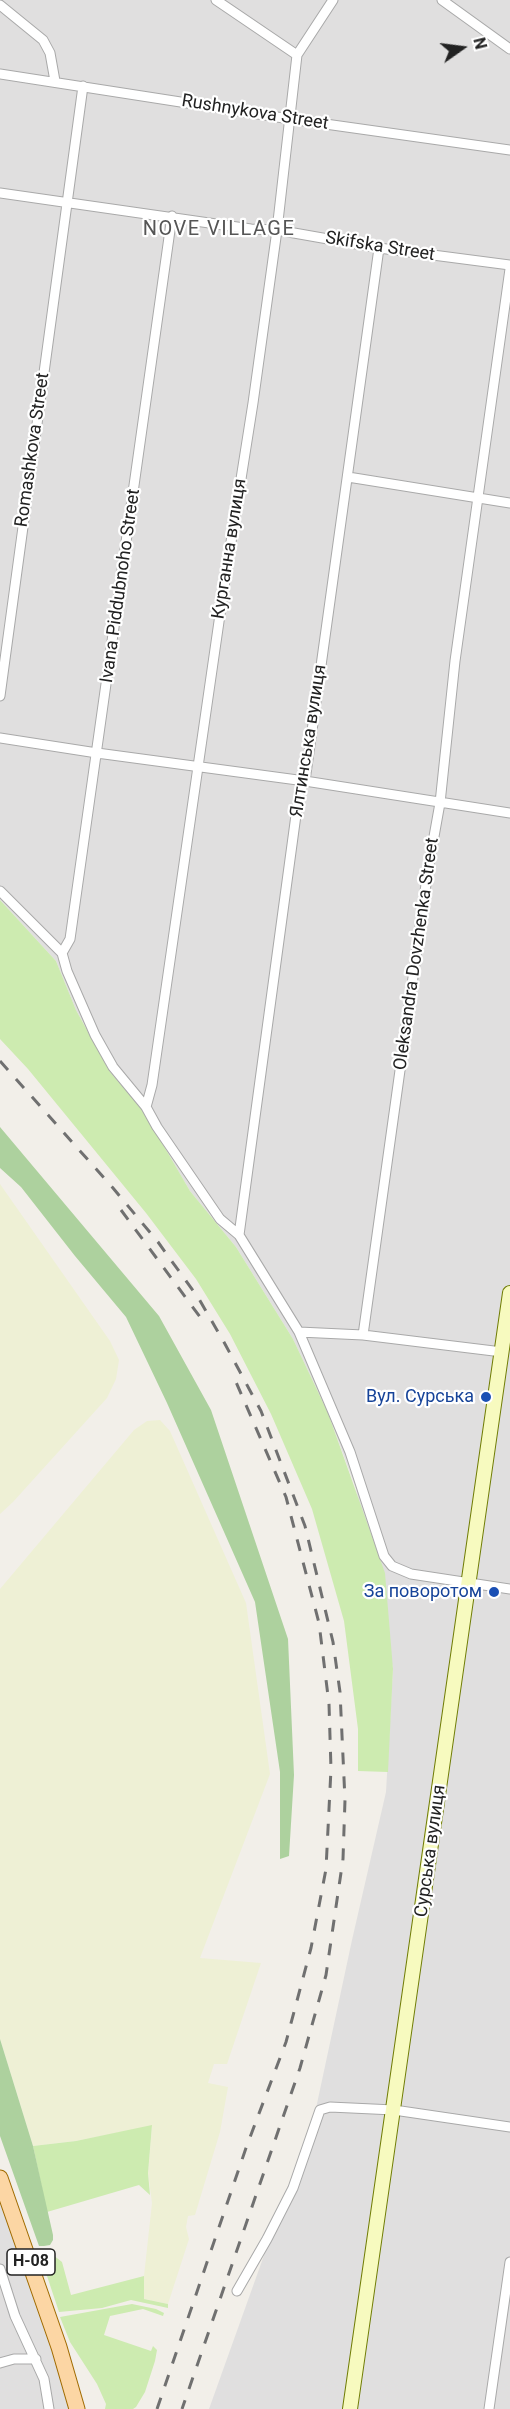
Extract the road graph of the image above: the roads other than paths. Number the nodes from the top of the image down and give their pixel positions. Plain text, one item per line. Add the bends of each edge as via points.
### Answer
1 (216, 0) edge
2 (333, 0) edge
3 (442, 0) edge
4 (0, 5) edge
5 (510, 50) edge
6 (297, 55) junction
7 (0, 74) edge
8 (55, 81) junction
9 (83, 86) junction
10 (290, 119) junction
11 (510, 150) edge
12 (0, 193) edge
13 (67, 204) junction
14 (172, 216) junction
15 (277, 230) junction
16 (379, 248) junction
17 (510, 267) edge
18 (348, 477) junction
19 (478, 499) junction
20 (510, 503) edge
21 (0, 696) edge
22 (0, 738) edge
23 (97, 753) junction
24 (197, 767) junction
25 (305, 781) junction
26 (440, 803) junction
27 (510, 813) edge
28 (0, 891) edge
29 (62, 953) junction
30 (146, 1107) junction
31 (239, 1235) junction
32 (510, 1293) edge
33 (299, 1332) junction
34 (363, 1335) junction
35 (506, 1352) edge
36 (470, 1582) junction
37 (510, 1588) edge
38 (394, 2110) junction
39 (510, 2127) edge
40 (0, 2178) edge
41 (510, 2262) edge
42 (0, 2269) edge
43 (237, 2291) dead end
44 (36, 2359) junction
45 (0, 2363) edge
46 (49, 2409) edge
47 (77, 2409) edge
48 (350, 2409) edge
49 (489, 2409) edge

1 - 6 street
2 - 6 street, Курганна вулиця
3 - 5 street
4 - 8 street via 43,40 50,53
6 - 10 street, Курганна вулиця
7 - 8 street, Rushnykova Street
8 - 9 street, Rushnykova Street
9 - 10 street, Rushnykova Street
9 - 13 street, Romashkova Street
10 - 11 street, Rushnykova Street
10 - 15 street, Курганна вулиця
12 - 13 street, Skifska Street
13 - 14 street, Skifska Street
13 - 21 street, Romashkova Street
14 - 15 street, Skifska Street
14 - 23 street, Ivana Piddubnoho Street
15 - 16 street, Skifska Street
15 - 24 street, Курганна вулиця
16 - 17 street, Skifska Street
16 - 18 street, Ялтинська вулиця
17 - 19 street, Oleksandra Dovzhenka Street
18 - 19 street
18 - 25 street, Ялтинська вулиця
19 - 20 street
19 - 26 street, Oleksandra Dovzhenka Street
22 - 23 street
23 - 24 street
23 - 29 street, Ivana Piddubnoho Street via 70,939
24 - 25 street
24 - 30 street, Курганна вулиця
25 - 26 street
25 - 31 street, Ялтинська вулиця via 299,793
26 - 27 street
26 - 34 street, Oleksandra Dovzhenka Street
28 - 29 street
29 - 30 street via 95,1035 113,1067
30 - 31 street via 196,1186 220,1219
31 - 33 street
32 - 35 street, Сурська вулиця
33 - 34 street
33 - 36 street via 350,1452 384,1556 392,1566 411,1574
34 - 35 street
35 - 36 street, Сурська вулиця
36 - 37 street
36 - 38 street, Сурська вулиця
38 - 39 street
38 - 43 street via 320,2110 293,2188
38 - 48 street, Сурська вулиця
40 - 47 main road, Н-08
41 - 49 street
42 - 44 street via 15,2316
44 - 45 street
44 - 46 street

